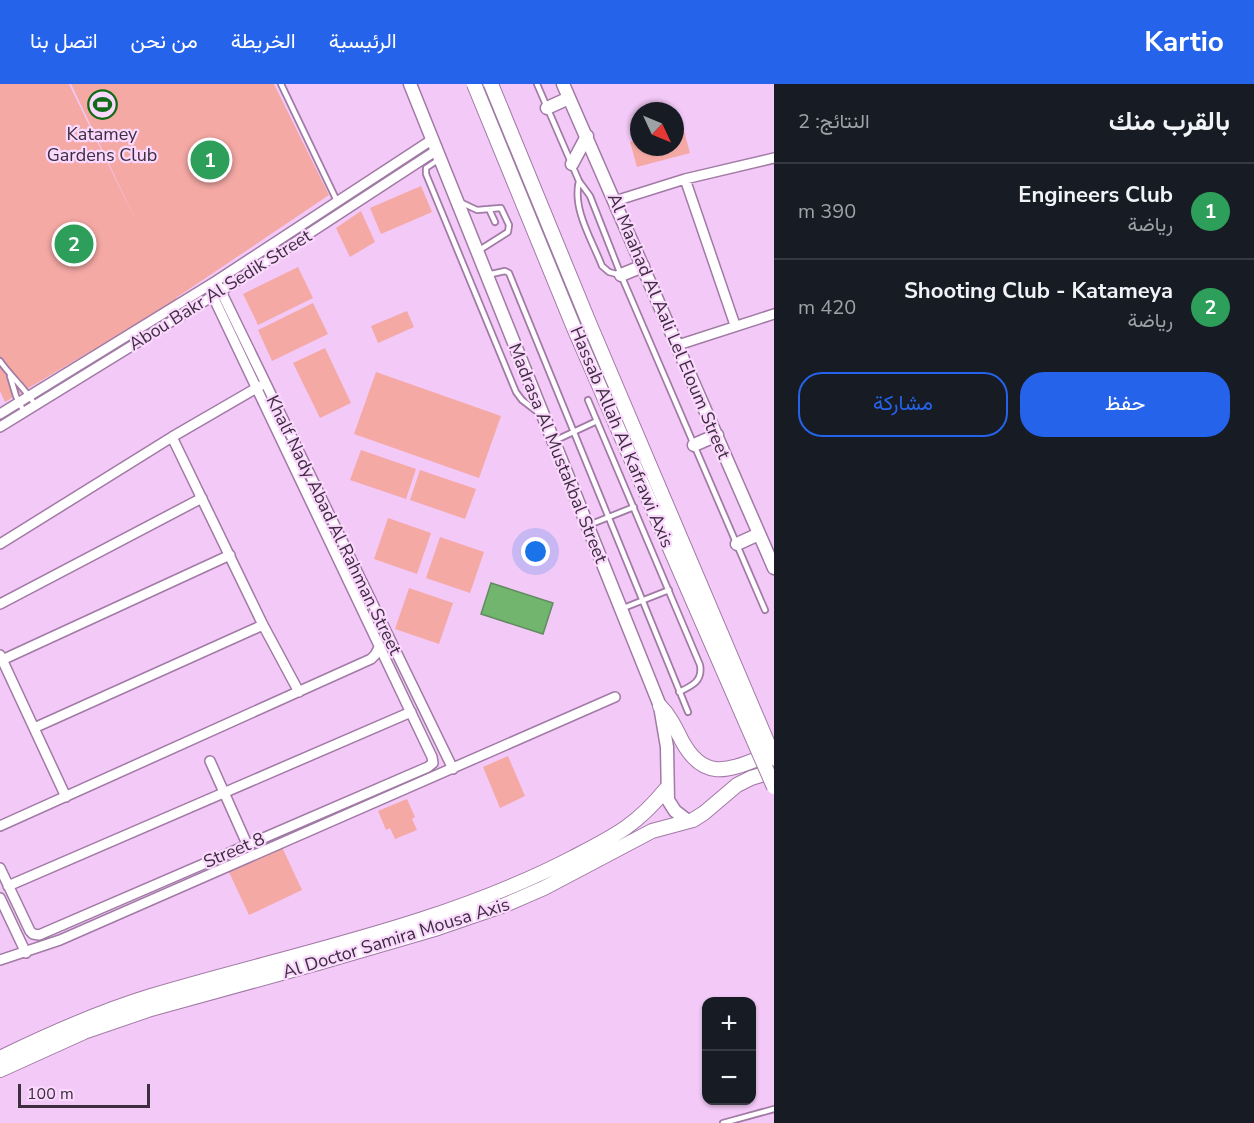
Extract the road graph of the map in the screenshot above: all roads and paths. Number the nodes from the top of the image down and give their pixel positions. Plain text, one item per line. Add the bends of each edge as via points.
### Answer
1 (281, 84) edge
2 (410, 84) edge
3 (474, 84) edge
4 (491, 84) edge
5 (537, 84) edge
6 (563, 84) edge
7 (569, 98) junction
8 (547, 108) junction
9 (587, 136) junction
10 (437, 149) junction
11 (416, 150) junction
12 (774, 158) edge
13 (421, 161) junction
14 (572, 164) junction
15 (685, 179) junction
16 (579, 181) junction
17 (458, 201) junction
18 (615, 201) junction
19 (338, 202) junction
20 (489, 209) junction
21 (495, 222) dead end
22 (478, 251) junction
23 (643, 266) junction
24 (487, 275) junction
25 (621, 275) junction
26 (216, 281) junction
27 (208, 286) junction
28 (221, 291) junction
29 (212, 296) junction
30 (774, 314) edge
31 (735, 325) junction
32 (678, 345) junction
33 (0, 361) edge
34 (10, 376) junction
35 (261, 386) junction
36 (30, 396) junction
37 (588, 400) dead end
38 (19, 402) junction
39 (35, 405) junction
40 (24, 412) junction
41 (0, 414) edge
42 (544, 417) junction
43 (597, 421) junction
44 (0, 427) edge
45 (574, 432) junction
46 (717, 435) junction
47 (172, 437) junction
48 (554, 441) junction
49 (694, 445) junction
50 (202, 498) junction
51 (634, 507) junction
52 (609, 517) junction
53 (587, 526) junction
54 (759, 534) junction
55 (0, 544) edge
56 (737, 544) junction
57 (230, 555) junction
58 (774, 568) edge
59 (669, 590) junction
60 (642, 600) junction
61 (0, 604) edge
62 (621, 609) junction
63 (765, 610) dead end
64 (263, 625) junction
65 (393, 648) junction
66 (381, 650) junction
67 (1, 658) edge
68 (299, 692) junction
69 (679, 693) junction
70 (615, 697) dead end
71 (660, 706) junction
72 (411, 712) junction
73 (688, 712) dead end
74 (34, 728) junction
75 (774, 752) edge
76 (432, 757) joint
77 (774, 758) edge
78 (210, 760) dead end
79 (453, 769) junction
80 (774, 771) edge
81 (774, 787) edge
82 (666, 789) junction
83 (224, 793) junction
84 (66, 797) junction
85 (688, 821) junction
86 (0, 826) edge
87 (247, 844) junction
88 (0, 868) edge
89 (8, 885) junction
90 (0, 898) edge
91 (26, 953) junction
92 (0, 960) edge
93 (0, 1058) edge
94 (0, 1070) edge
95 (774, 1109) edge
96 (723, 1123) edge

1 - 19 lane
2 - 10 street, Madrasa Al Mustakbal Street
3 - 81 main road, Hassab Allah Al Kafrawi Axis, bridge via 574,328
4 - 77 main road, Hassab Allah Al Kafrawi Axis, bridge
5 - 8 lane
6 - 7 street, Al Maahad Al Aali Lel Eloum Street
7 - 8 street
7 - 9 street, Al Maahad Al Aali Lel Eloum Street
8 - 14 lane
9 - 14 street
9 - 18 street, Al Maahad Al Aali Lel Eloum Street
10 - 11 street, Abou Bakr Al Sedik Street
10 - 13 street, Abou Bakr Al Sedik Street
10 - 17 street, Madrasa Al Mustakbal Street
10 - 42 lane via 426,174 516,392
11 - 13 street
11 - 19 street, Abou Bakr Al Sedik Street
12 - 15 street
13 - 28 street, Abou Bakr Al Sedik Street
14 - 16 lane
15 - 18 street
15 - 31 street
16 - 25 lane via 590,196
16 - 25 lane via 579,207 602,266
17 - 20 lane via 473,209
17 - 22 street, Madrasa Al Mustakbal Street
18 - 23 street, Al Maahad Al Aali Lel Eloum Street
19 - 26 street, Abou Bakr Al Sedik Street
20 - 21 lane
20 - 22 lane via 504,212 509,230
22 - 24 street, Madrasa Al Mustakbal Street
23 - 25 street
23 - 32 street, Al Maahad Al Aali Lel Eloum Street
24 - 42 street, Madrasa Al Mustakbal Street
24 - 45 lane via 509,272
25 - 49 lane
26 - 27 street, Abou Bakr Al Sedik Street
26 - 28 street, Khalf Nady Abad Al Rahman Street
27 - 29 street, Khalf Nady Abad Al Rahman Street
27 - 36 street, Abou Bakr Al Sedik Street
28 - 29 street, Abou Bakr Al Sedik Street
28 - 35 street, Khalf Nady Abad Al Rahman Street
29 - 35 street, Khalf Nady Abad Al Rahman Street
29 - 39 street, Abou Bakr Al Sedik Street
30 - 31 street
31 - 32 street
32 - 46 street, Al Maahad Al Aali Lel Eloum Street
33 - 34 lane
34 - 36 lane
34 - 38 lane
35 - 47 street
35 - 65 street, Khalf Nady Abad Al Rahman Street
35 - 66 street, Khalf Nady Abad Al Rahman Street
36 - 38 street, Abou Bakr Al Sedik Street
36 - 39 lane
37 - 43 lane
38 - 40 lane
38 - 41 street, Abou Bakr Al Sedik Street
39 - 40 street, Abou Bakr Al Sedik Street
40 - 44 street, Abou Bakr Al Sedik Street
42 - 48 street, Madrasa Al Mustakbal Street
43 - 45 lane
43 - 51 lane
45 - 48 lane
45 - 52 lane
46 - 49 street
46 - 54 street, Al Maahad Al Aali Lel Eloum Street
47 - 50 street
47 - 55 street
48 - 53 street, Madrasa Al Mustakbal Street
49 - 56 lane
50 - 57 street
50 - 61 street
51 - 52 lane
51 - 59 lane
52 - 53 lane
52 - 60 lane
53 - 62 street, Madrasa Al Mustakbal Street
54 - 56 street
54 - 58 street, Al Maahad Al Aali Lel Eloum Street
56 - 63 lane
57 - 64 street
57 - 67 street
59 - 60 lane
59 - 69 lane via 701,672 698,681
60 - 62 lane
60 - 69 lane
62 - 71 street, Madrasa Al Mustakbal Street
64 - 68 street
64 - 74 street
65 - 66 street
65 - 79 street, Khalf Nady Abad Al Rahman Street
66 - 68 street via 373,658
66 - 72 street, Khalf Nady Abad Al Rahman Street
67 - 74 street
68 - 84 street
69 - 73 lane
70 - 79 street
71 - 75 main road via 691,755 709,768 731,768
71 - 82 street, Madrasa Al Mustakbal Street via 666,747
72 - 76 street, Khalf Nady Abad Al Rahman Street
72 - 83 street
74 - 84 street
76 - 87 street, Street 8 via 433,763 428,767
78 - 83 street
79 - 91 street
80 - 85 main road, Al Doctor Samira Mousa Axis via 737,784 704,813
82 - 85 street, Madrasa Al Mustakbal Street via 672,808
82 - 93 main road, Al Doctor Samira Mousa Axis via 620,833 538,876 401,925 148,997 81,1021
83 - 87 street
83 - 89 street
84 - 86 street
85 - 94 main road, Al Doctor Samira Mousa Axis via 652,831 544,888 482,913 151,1009 84,1032
87 - 89 street, Street 8 via 39,935 30,930
88 - 89 street
90 - 91 street
91 - 92 street
95 - 96 lane

